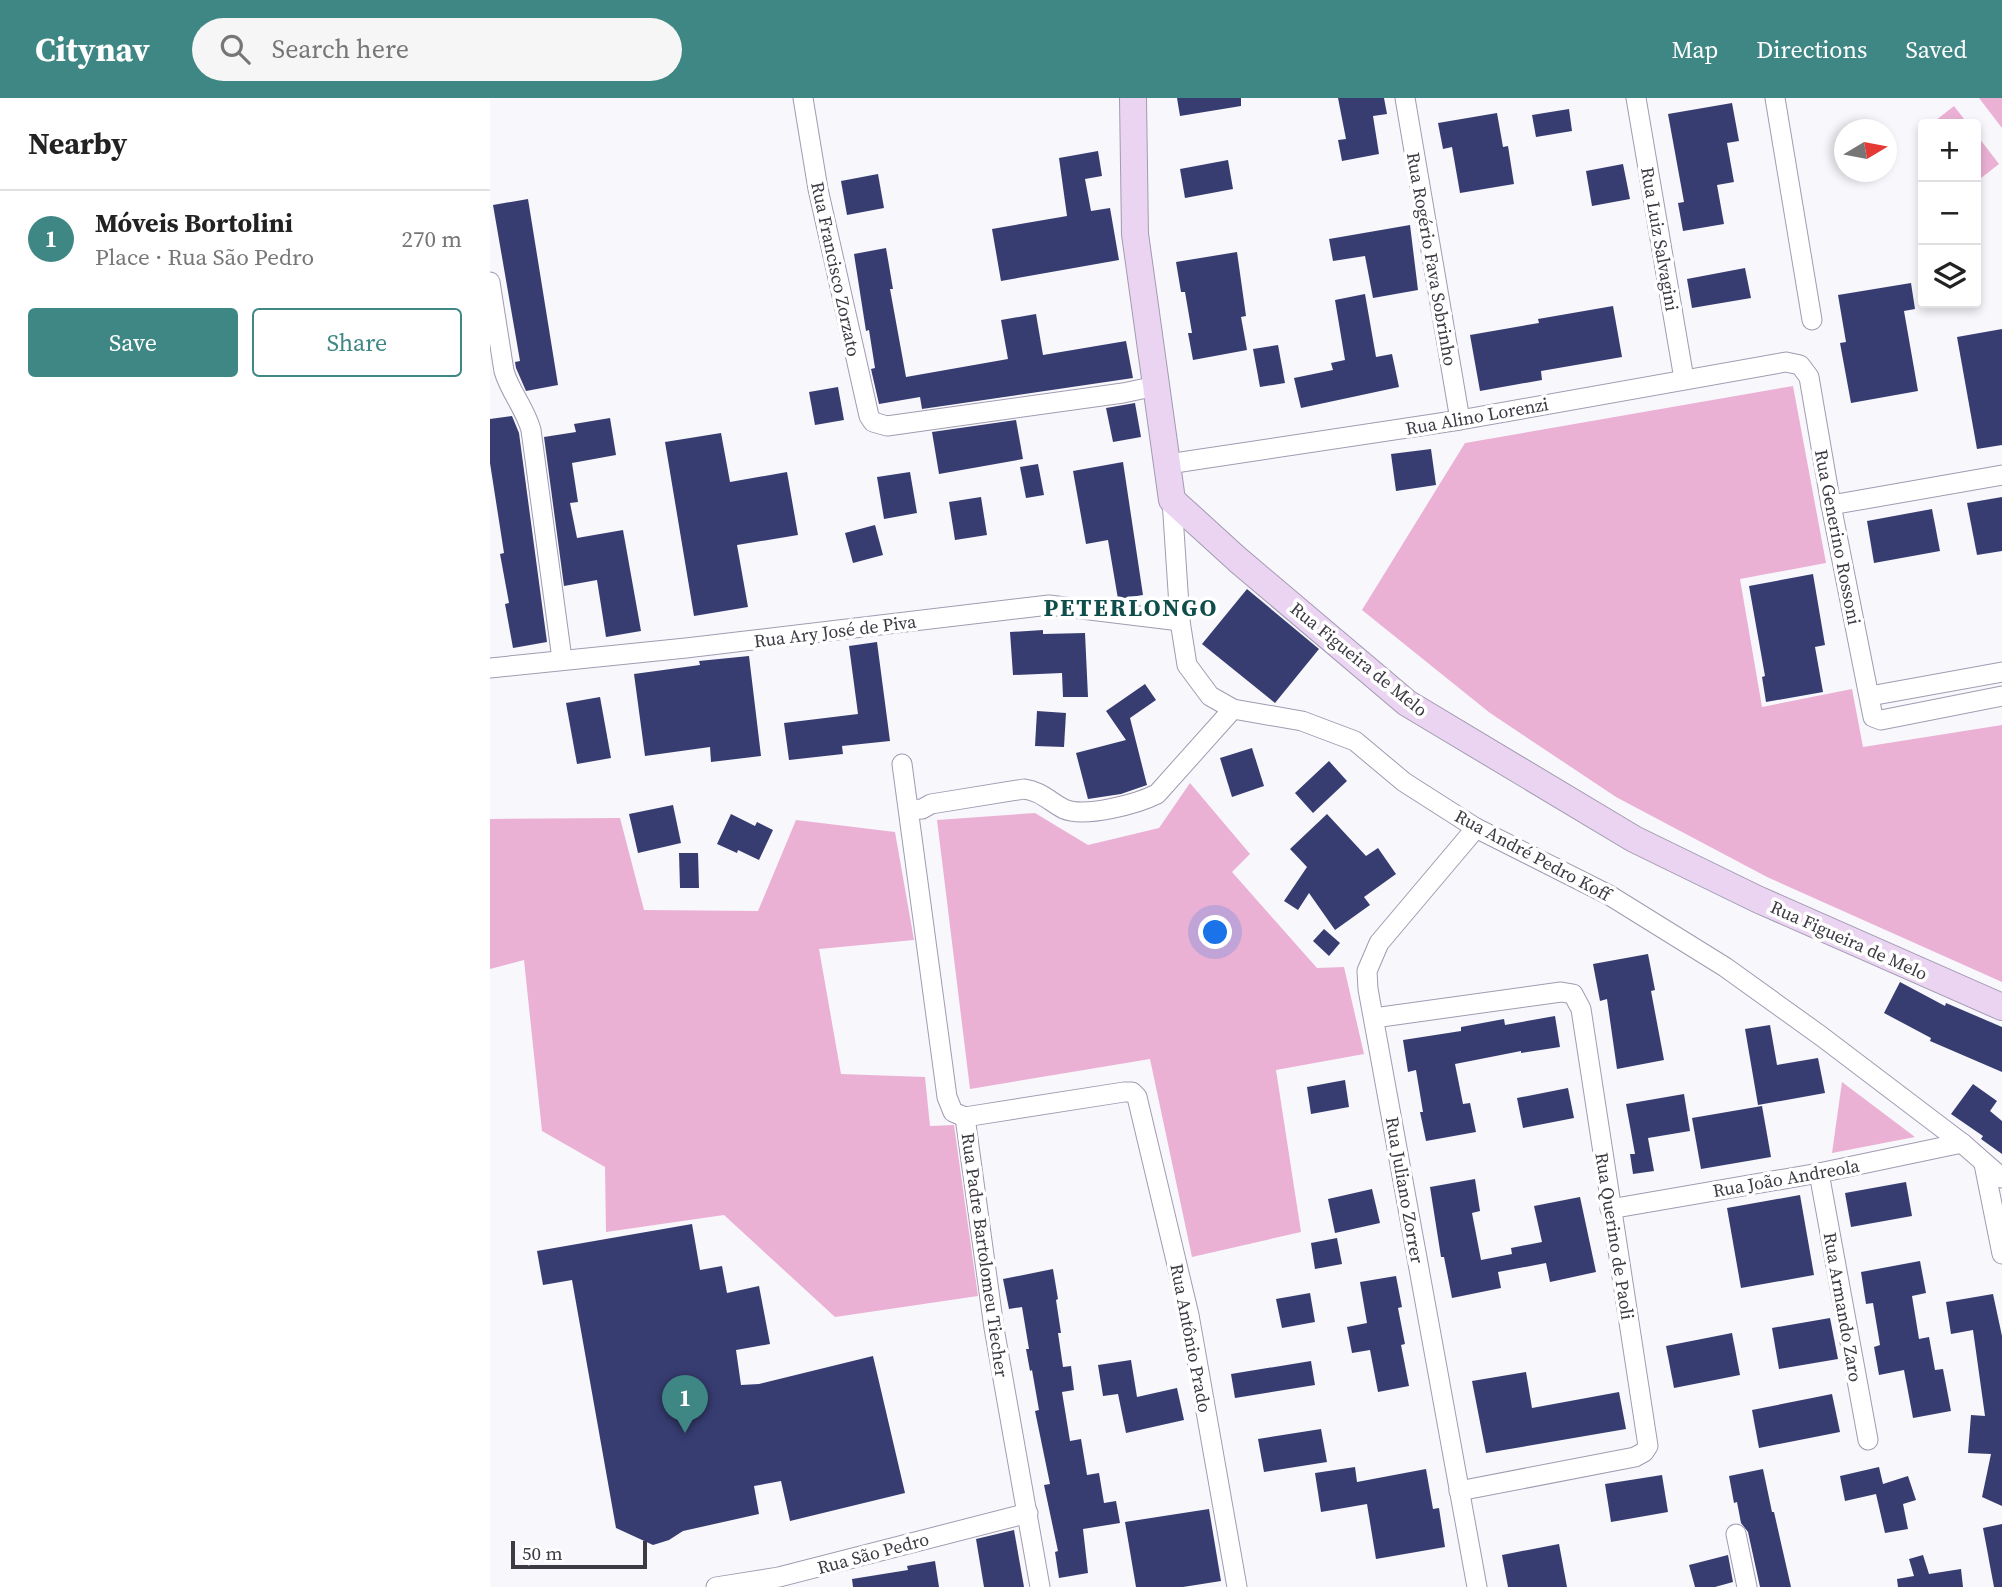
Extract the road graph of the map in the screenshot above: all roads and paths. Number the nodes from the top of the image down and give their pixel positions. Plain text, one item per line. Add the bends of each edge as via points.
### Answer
1 (803, 98) edge
2 (1133, 98) edge
3 (1405, 98) edge
4 (1636, 98) edge
5 (1775, 98) edge
6 (490, 282) edge
7 (1812, 320) dead end
8 (1786, 362) joint
9 (1684, 379) junction
10 (1156, 386) junction
11 (1460, 419) junction
12 (1168, 464) junction
13 (2002, 475) edge
14 (1172, 500) junction
15 (1831, 505) junction
16 (1180, 621) junction
17 (562, 659) junction
18 (490, 668) edge
19 (2002, 672) edge
20 (1870, 696) junction
21 (2002, 696) edge
22 (1234, 709) junction
23 (902, 764) dead end
24 (909, 810) junction
25 (1476, 828) junction
26 (2002, 1007) edge
27 (1374, 1018) junction
28 (965, 1117) junction
29 (1962, 1143) junction
30 (1984, 1164) junction
31 (1819, 1173) junction
32 (2002, 1178) edge
33 (1610, 1209) junction
34 (2002, 1254) edge
35 (1868, 1440) dead end
36 (1460, 1491) junction
37 (1028, 1513) junction
38 (1736, 1534) dead end
39 (716, 1587) edge
40 (1040, 1587) edge
41 (1237, 1587) edge
42 (1477, 1587) edge
43 (1747, 1587) edge

1 - 10 street, Rua Francisco Zorzato via 818,189 873,422 887,426
2 - 10 main road via 1135,234
3 - 11 street, Rua Rogério Fava Sobrinho
4 - 9 street, Rua Luiz Salvagini
5 - 7 street
6 - 17 street via 504,371 531,430
8 - 9 street, Rua Alino Lorenzi
8 - 15 street, Rua Generino Rossoni via 1800,365 1809,377
9 - 11 street, Rua Alino Lorenzi
10 - 12 main road
11 - 12 street, Rua Alino Lorenzi
12 - 14 main road
13 - 15 street
14 - 16 street, Rua André Pedro Koff
14 - 26 main road, Rua Figueira de Melo via 1407,704 1658,851
15 - 20 street, Rua Generino Rossoni
16 - 17 street, Rua Ary José de Piva via 1049,605
16 - 22 street, Rua André Pedro Koff via 1187,665 1210,696
17 - 18 street, Rua Ary José de Piva
19 - 20 street
20 - 21 street, Rua Generino Rossoni via 1873,717 1881,720
22 - 24 street via 1157,794 1140,803 1072,811 1024,789
22 - 25 street, Rua André Pedro Koff via 1302,721 1355,741 1404,782
23 - 24 street, Rua Padre Bartolomeu Tiecher
24 - 28 street, Rua Padre Bartolomeu Tiecher via 947,1097 953,1112
25 - 27 street, Rua Juliano Zorrer via 1374,950 1367,971
25 - 29 street, Rua André Pedro Koff via 1609,895 1725,968
27 - 33 street, Rua Querino de Paoli via 1573,994 1581,1009
27 - 36 street, Rua Juliano Zorrer
28 - 37 street, Rua Padre Bartolomeu Tiecher via 993,1328
28 - 41 street, Rua Antônio Prado via 1124,1092 1137,1097 1189,1315
29 - 30 street, Rua André Pedro Koff
29 - 31 street, Rua João Andreola
30 - 32 street, Rua André Pedro Koff
30 - 34 street
31 - 33 street, Rua João Andreola
31 - 35 street, Rua Armando Zaro
33 - 36 street, Rua Querino de Paoli via 1648,1446 1635,1457
36 - 42 street, Rua Juliano Zorrer
37 - 39 street, Rua São Pedro via 779,1577
37 - 40 street, Rua Padre Bartolomeu Tiecher
38 - 43 street

